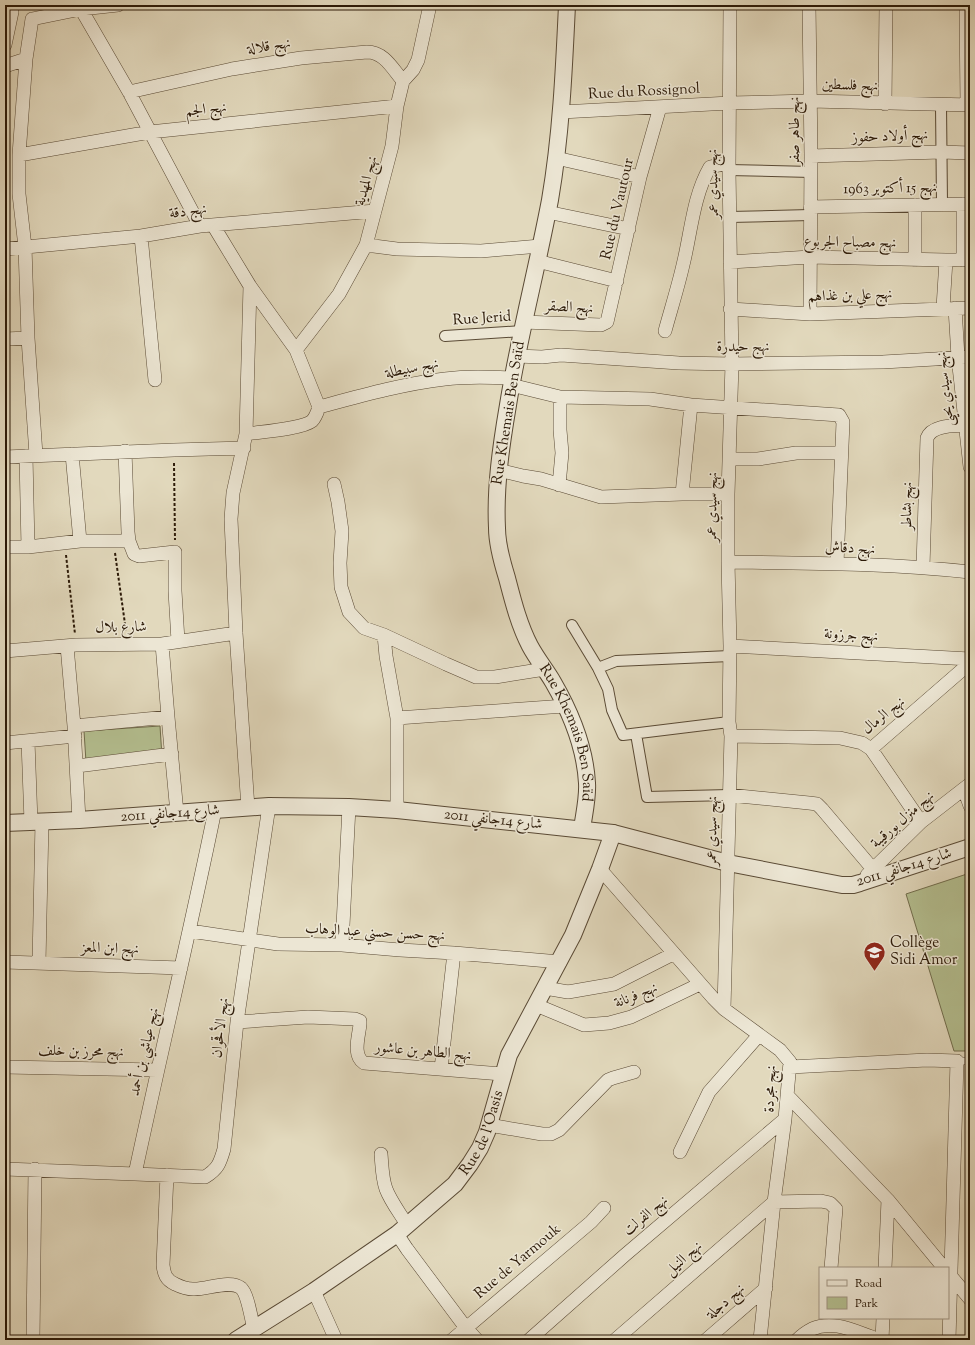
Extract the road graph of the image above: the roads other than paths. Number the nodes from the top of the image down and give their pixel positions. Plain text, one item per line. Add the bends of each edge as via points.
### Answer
1 (118, 5) edge
2 (430, 5) edge
3 (568, 5) edge
4 (730, 5) edge
5 (810, 5) edge
6 (886, 5) edge
7 (8, 9) edge
8 (81, 9) junction
9 (967, 13) edge
10 (32, 19) junction
11 (5, 45) edge
12 (26, 59) junction
13 (5, 66) edge
14 (968, 67) edge
15 (403, 81) junction
16 (129, 92) junction
17 (810, 100) junction
18 (730, 103) junction
19 (885, 104) junction
20 (941, 105) junction
21 (968, 105) edge
22 (397, 106) junction
23 (660, 108) junction
24 (560, 112) junction
25 (150, 132) junction
26 (941, 152) junction
27 (970, 153) edge
28 (18, 155) junction
29 (811, 156) junction
30 (556, 158) junction
31 (729, 166) junction
32 (811, 172) junction
33 (640, 177) junction
34 (942, 204) junction
35 (966, 204) edge
36 (915, 205) junction
37 (375, 211) junction
38 (810, 211) junction
39 (547, 212) junction
40 (730, 217) junction
41 (206, 225) junction
42 (629, 229) junction
43 (140, 236) junction
44 (366, 245) junction
45 (25, 247) junction
46 (5, 249) edge
47 (538, 254) junction
48 (810, 257) junction
49 (916, 260) junction
50 (946, 260) junction
51 (966, 260) edge
52 (730, 262) junction
53 (617, 281) junction
54 (250, 286) junction
55 (949, 308) junction
56 (970, 308) edge
57 (730, 309) junction
58 (810, 314) junction
59 (609, 318) joint
60 (523, 326) junction
61 (665, 331) dead end
62 (445, 336) dead end
63 (28, 338) junction
64 (5, 339) edge
65 (296, 350) junction
66 (516, 356) junction
67 (964, 357) edge
68 (732, 364) junction
69 (155, 380) dead end
70 (511, 382) junction
71 (560, 397) junction
72 (691, 405) junction
73 (319, 407) junction
74 (731, 408) junction
75 (966, 425) junction
76 (246, 434) junction
77 (244, 448) junction
78 (125, 451) junction
79 (841, 453) junction
80 (72, 454) junction
81 (31, 455) junction
82 (5, 456) edge
83 (730, 460) junction
84 (970, 466) edge
85 (498, 470) junction
86 (334, 484) dead end
87 (559, 485) junction
88 (682, 494) junction
89 (728, 494) junction
90 (80, 541) junction
91 (129, 541) junction
92 (5, 547) edge
93 (28, 547) junction
94 (728, 562) junction
95 (837, 564) junction
96 (923, 567) junction
97 (970, 572) edge
98 (572, 625) dead end
99 (236, 633) junction
100 (384, 635) junction
101 (178, 641) junction
102 (162, 644) junction
103 (72, 645) junction
104 (5, 651) edge
105 (730, 651) junction
106 (970, 659) edge
107 (970, 663) edge
108 (598, 668) junction
109 (545, 669) junction
110 (565, 706) junction
111 (168, 717) junction
112 (397, 718) junction
113 (729, 722) junction
114 (75, 731) junction
115 (636, 734) junction
116 (731, 736) junction
117 (28, 741) junction
118 (5, 743) edge
119 (871, 749) junction
120 (172, 754) junction
121 (77, 766) junction
122 (967, 786) edge
123 (729, 795) junction
124 (269, 806) junction
125 (970, 806) edge
126 (349, 807) junction
127 (248, 808) junction
128 (215, 810) junction
129 (397, 810) junction
130 (178, 813) junction
131 (79, 820) junction
132 (37, 822) junction
133 (921, 822) junction
134 (5, 824) edge
135 (582, 829) junction
136 (613, 833) junction
137 (970, 847) edge
138 (728, 863) junction
139 (872, 868) junction
140 (600, 869) junction
141 (860, 883) junction
142 (190, 931) junction
143 (249, 940) junction
144 (342, 945) junction
145 (454, 953) junction
146 (673, 954) junction
147 (5, 962) edge
148 (39, 962) junction
149 (560, 962) junction
150 (181, 968) junction
151 (700, 984) junction
152 (545, 988) junction
153 (536, 1005) junction
154 (724, 1009) junction
155 (237, 1022) junction
156 (759, 1036) junction
157 (964, 1061) edge
158 (5, 1067) edge
159 (790, 1067) junction
160 (441, 1069) junction
161 (157, 1070) junction
162 (634, 1072) dead end
163 (502, 1074) junction
164 (787, 1095) junction
165 (785, 1119) junction
166 (489, 1125) junction
167 (680, 1152) dead end
168 (381, 1154) dead end
169 (5, 1169) edge
170 (35, 1169) junction
171 (135, 1174) junction
172 (167, 1175) junction
173 (888, 1200) junction
174 (774, 1202) junction
175 (604, 1208) dead end
176 (402, 1230) junction
177 (831, 1267) edge
178 (885, 1267) edge
179 (944, 1267) edge
180 (948, 1267) edge
181 (949, 1273) edge
182 (766, 1288) junction
183 (314, 1291) junction
184 (970, 1299) edge
185 (883, 1319) edge
186 (949, 1319) edge
187 (827, 1322) edge
188 (466, 1328) junction
189 (254, 1329) junction
190 (33, 1340) edge
191 (236, 1340) edge
192 (336, 1340) edge
193 (452, 1340) edge
194 (477, 1340) edge
195 (529, 1340) edge
196 (615, 1340) edge
197 (706, 1340) edge
198 (760, 1340) edge
199 (797, 1340) edge
200 (874, 1340) edge
201 (882, 1340) edge
202 (949, 1340) edge

1 - 8 street
2 - 15 street, نهج المهدية via 418,60
3 - 24 street, Rue Khemais Ben Saïd
4 - 18 street, نهج سيدي عمر
5 - 17 street, نهج طاهر صفر
6 - 19 street
7 - 10 street
7 - 11 street
8 - 10 street
8 - 16 street
9 - 14 street
10 - 12 street
12 - 13 street
12 - 28 street
14 - 21 street
15 - 16 street, نهج قلالة via 381,55 367,52 300,58 239,68
15 - 22 street, نهج المهدية
16 - 25 street
17 - 18 street, نهج فلسطين
17 - 19 street, نهج فلسطين
17 - 29 street, نهج طاهر صفر
18 - 23 street, Rue du Rossignol
18 - 31 street, نهج سيدي عمر
19 - 20 street, نهج فلسطين
20 - 21 street, نهج فلسطين
20 - 26 street
22 - 25 street, نهج الجم
22 - 37 street, نهج المهدية via 392,146
23 - 24 street, Rue du Rossignol
23 - 33 street, Rue du Vautour
24 - 30 street, Rue Khemais Ben Saïd
25 - 28 street, نهج الجم
25 - 41 street
26 - 27 street, نهج أولاد حفوز
26 - 29 street, نهج أولاد حفوز
26 - 34 street
28 - 45 street
29 - 32 street, نهج طاهر صفر
30 - 33 street
30 - 39 street, Rue Khemais Ben Saïd
31 - 32 street
31 - 40 street, نهج سيدي عمر
31 - 61 street via 710,167 704,177 684,265
32 - 38 street, نهج طاهر صفر
33 - 42 street, Rue du Vautour
34 - 35 street, نهج 15 أكتوبر 1963
34 - 36 street, نهج 15 أكتوبر 1963
35 - 51 street
36 - 38 street, نهج 15 أكتوبر 1963
36 - 49 street
37 - 41 street, نهج دقة
37 - 44 street, نهج المهدية
38 - 40 street
38 - 48 street, نهج طاهر صفر
39 - 42 street
39 - 47 street, Rue Khemais Ben Saïd
40 - 52 street, نهج سيدي عمر
41 - 43 street, نهج دقة
41 - 54 street
42 - 53 street, Rue du Vautour
43 - 45 street, نهج دقة
43 - 69 street
44 - 47 street via 397,249
44 - 65 street, نهج المهدية via 339,294
45 - 46 street, نهج دقة
45 - 63 street
47 - 53 street
47 - 60 street, Rue Khemais Ben Saïd
48 - 49 street, نهج مصباح الجربوع
48 - 52 street, نهج مصباح الجربوع
48 - 58 street, نهج طاهر صفر
49 - 50 street, نهج مصباح الجربوع
50 - 51 street, نهج مصباح الجربوع
50 - 55 street, نهج سيدي يحيى
52 - 57 street, نهج سيدي عمر
53 - 59 street, Rue du Vautour
54 - 65 street
54 - 76 street
55 - 56 street, نهج علي بن غذاهم
55 - 58 street, نهج علي بن غذاهم
55 - 67 street, نهج سيدي يحيى
57 - 58 street, نهج علي بن غذاهم
57 - 68 street, نهج سيدي عمر
59 - 60 street, نهج الصقر via 601,325
60 - 62 street, Rue Jerid
60 - 66 street, Rue Khemais Ben Saïd
63 - 64 street
63 - 81 street
65 - 73 street
66 - 68 street, نهج حيدرة via 561,355
66 - 70 street, Rue Khemais Ben Saïd
67 - 68 street, نهج حيدرة via 883,362
67 - 75 street, نهج سيدي يحيى
68 - 74 street, نهج سيدي عمر
70 - 71 street, نهج سبيطلة
70 - 73 street, نهج سبيطلة via 479,376 445,379 368,394
70 - 85 street, Rue Khemais Ben Saïd
71 - 72 street, نهج سبيطلة via 650,400
71 - 87 street via 562,453
72 - 74 street, نهج سبيطلة
72 - 88 street
73 - 76 street via 316,416 310,422 279,430
74 - 79 street, نهج سبيطلة via 839,415 843,422
74 - 83 street, نهج سيدي عمر
75 - 84 street, نهج سيدي يحيى
75 - 96 street, نهج بشاطر via 934,429 929,433 926,446
76 - 77 street
77 - 78 street
77 - 99 street via 237,474 231,519
78 - 80 street
78 - 91 street
79 - 83 street via 796,453
79 - 95 street
80 - 81 street
80 - 90 street
81 - 82 street
81 - 93 street
83 - 89 street, نهج سيدي عمر
85 - 87 street
85 - 109 street, Rue Khemais Ben Saïd via 497,531 502,560 516,613 530,646
86 - 100 street via 342,532 341,587 347,606 349,612 364,628
87 - 88 street via 600,496
88 - 89 street
89 - 94 street, نهج سيدي عمر
90 - 91 street
90 - 93 street
91 - 101 street via 134,554 139,556 175,552
92 - 93 street
94 - 95 street, نهج دقاش
94 - 105 street, نهج سيدي عمر
95 - 96 street, نهج دقاش
96 - 97 street, نهج دقاش
98 - 108 street
99 - 101 street, شارع بلال
99 - 127 street
100 - 109 street via 476,677 495,677
100 - 112 street
101 - 102 street, شارع بلال
102 - 103 street, شارع بلال
102 - 111 street
103 - 104 street, شارع بلال
103 - 114 street
105 - 106 street, نهج جرزونة
105 - 108 street via 616,661
105 - 113 street, نهج سيدي عمر
107 - 119 street, نهج الرمال
108 - 115 street via 608,689 612,710 623,735
109 - 110 street, Rue Khemais Ben Saïd
110 - 112 street
110 - 135 street, Rue Khemais Ben Saïd via 573,721 583,753 587,781
111 - 114 street
111 - 120 street
112 - 129 street
113 - 115 street
113 - 116 street, نهج سيدي عمر
114 - 117 street
114 - 121 street
115 - 123 street via 647,797
116 - 119 street, نهج الرمال via 840,738 862,743
116 - 123 street, نهج سيدي عمر
117 - 118 street
117 - 132 street
119 - 133 street
120 - 121 street
120 - 130 street
121 - 131 street
122 - 125 street
122 - 133 street, نهج منزل بورقيبة
123 - 138 street, نهج سيدي عمر
123 - 139 street via 817,804
124 - 126 street, شارع 14جانفي 2011
124 - 127 street, شارع 14جانفي 2011
124 - 143 street, نهج الأقحوان
126 - 129 street, شارع 14جانفي 2011
126 - 144 street
127 - 128 street, شارع 14جانفي 2011
128 - 130 street, شارع 14جانفي 2011
128 - 142 street, نهج عياشي بن أحمد
129 - 135 street, شارع 14جانفي 2011
130 - 131 street, شارع 14جانفي 2011
131 - 132 street, شارع 14جانفي 2011
132 - 134 street, شارع 14جانفي 2011
132 - 148 street
133 - 139 street, نهج منزل بورقيبة
135 - 136 street, شارع 14جانفي 2011
136 - 138 street, شارع 14جانفي 2011
136 - 140 street, Rue de l'Oasis
137 - 141 street, شارع 14جانفي 2011
138 - 141 street, شارع 14جانفي 2011 via 842,885
138 - 154 street, نهج سيدي عمر
139 - 141 street, نهج منزل بورقيبة
140 - 146 street, نهج مجردة
140 - 149 street, Rue de l'Oasis
142 - 143 street, نهج حسن حسني عبد الوهاب
142 - 150 street, نهج عياشي بن أحمد
143 - 144 street, نهج حسن حسني عبد الوهاب via 278,944
143 - 155 street, نهج الأقحوان
144 - 145 street, نهج حسن حسني عبد الوهاب
145 - 149 street, نهج حسن حسني عبد الوهاب
145 - 160 street
146 - 151 street, نهج مجردة
146 - 152 street via 614,984 568,992
147 - 148 street, نهج ابن المعز
148 - 150 street, نهج ابن المعز
149 - 152 street, Rue de l'Oasis
150 - 161 street, نهج عياشي بن أحمد
151 - 153 street, نهج فرنانة via 631,1017 609,1023 584,1025
151 - 154 street, نهج مجردة
152 - 153 street, Rue de l'Oasis
153 - 163 street, Rue de l'Oasis via 509,1055
154 - 156 street, نهج مجردة
155 - 160 street, نهج الطاهر بن عاشور via 308,1017 355,1019 360,1021 357,1054 364,1063
155 - 172 street, نهج الأقحوان via 224,1149 219,1164 214,1172 205,1176
156 - 159 street, نهج مجردة via 786,1056
156 - 167 street via 709,1092
157 - 159 street via 927,1060
157 - 180 street
158 - 161 street, نهج محرز بن خلف
159 - 164 street, نهج مجردة
160 - 163 street, نهج الطاهر بن عاشور
161 - 171 street, نهج عياشي بن أحمد
162 - 166 street via 608,1080 559,1130 551,1134
163 - 166 street, Rue de l'Oasis
164 - 165 street, نهج مجردة
164 - 173 street
165 - 174 street, نهج مجردة
165 - 195 street, نهج الفرلت
166 - 176 street, Rue de l'Oasis via 480,1148 455,1184
168 - 176 street via 382,1174
169 - 170 street
170 - 171 street
170 - 190 street
171 - 172 street, نهج الأقحوان
172 - 189 street via 163,1272 172,1283 183,1288 224,1285 240,1287 244,1292
173 - 178 street
173 - 179 street
174 - 177 street via 821,1201 830,1203 836,1209
174 - 182 street, نهج مجردة
174 - 196 street, نهج النيل
175 - 188 street, Rue de Yarmouk via 591,1222
176 - 183 street, Rue de l'Oasis
176 - 188 street via 407,1249
181 - 184 street
182 - 197 street, نهج دجلة
182 - 198 street, نهج مجردة
183 - 189 street, Rue de l'Oasis
183 - 192 street
185 - 201 street
186 - 202 street
187 - 199 street
187 - 200 street via 872,1337
188 - 193 street, Rue de Yarmouk
188 - 194 street
189 - 191 street, Rue de l'Oasis

